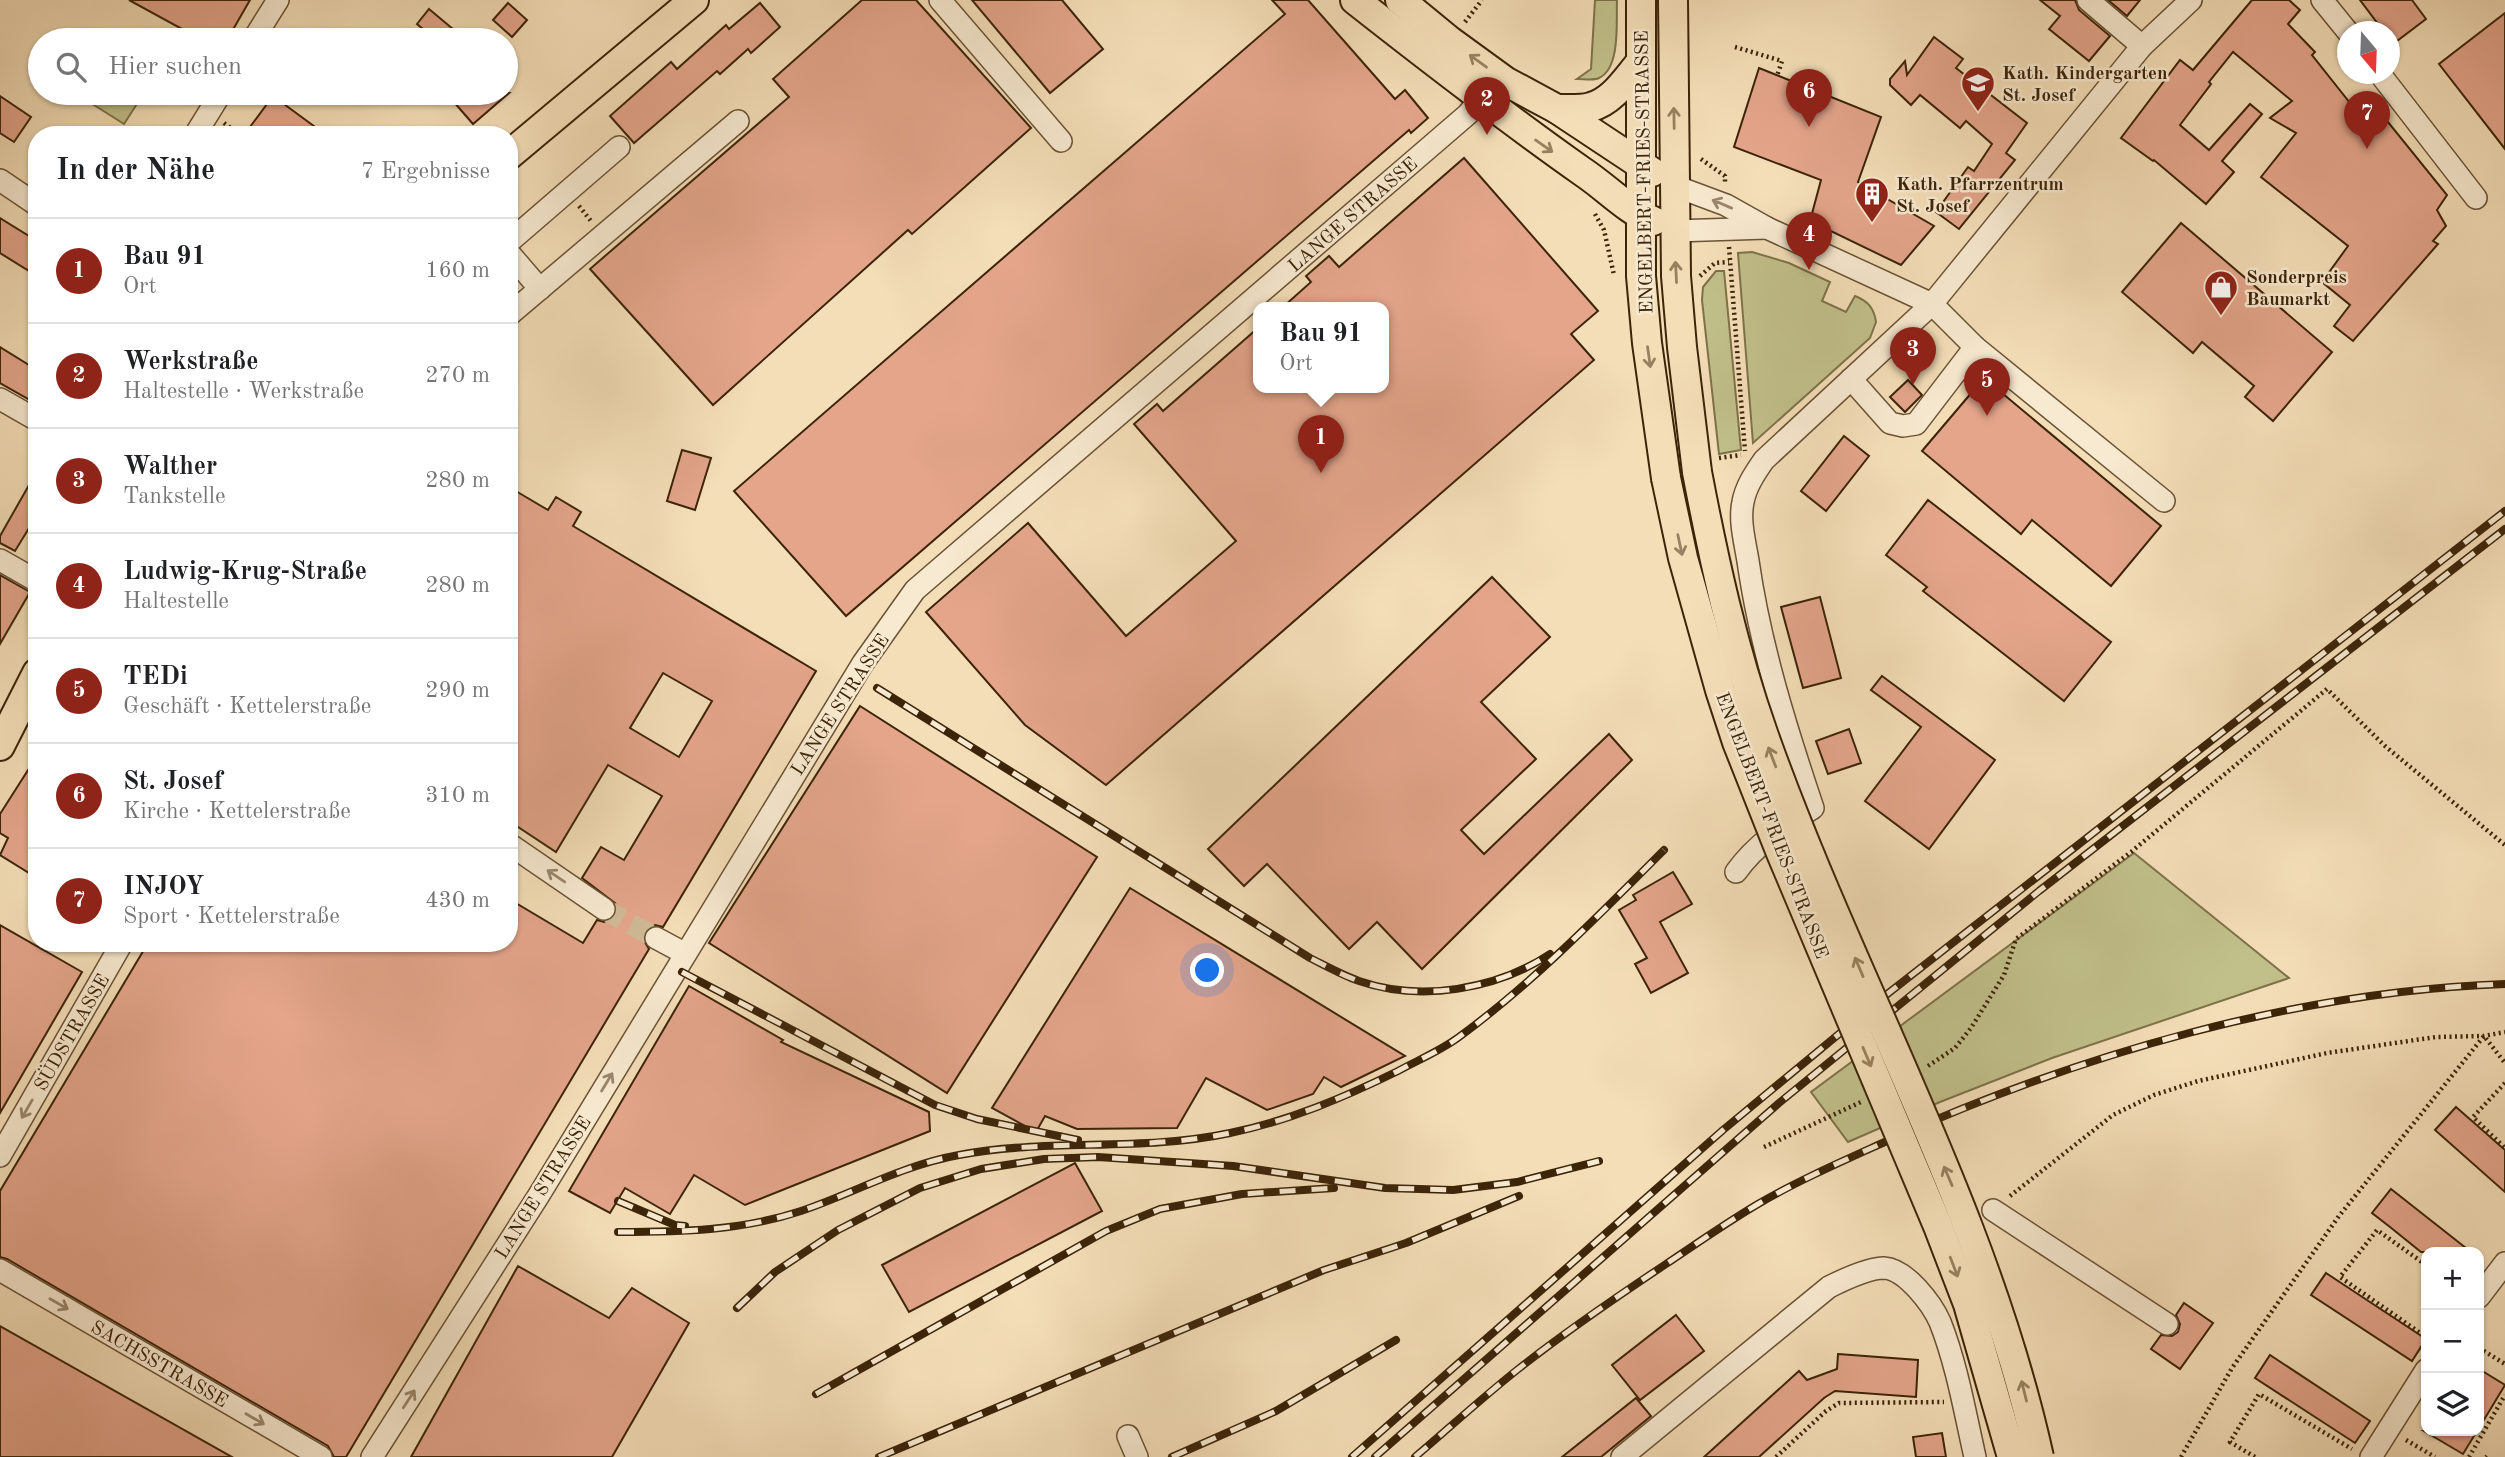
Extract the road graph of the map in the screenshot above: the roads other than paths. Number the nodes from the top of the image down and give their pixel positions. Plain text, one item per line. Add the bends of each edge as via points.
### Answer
1 (278, 0) edge
2 (694, 0) edge
3 (940, 0) edge
4 (1355, 0) edge
5 (1400, 0) edge
6 (1641, 0) edge
7 (1673, 0) edge
8 (2088, 0) edge
9 (2191, 0) edge
10 (2322, 0) edge
11 (2338, 21) edge
12 (260, 28) edge
13 (2142, 46) junction
14 (1640, 63) junction
15 (2387, 84) edge
16 (1480, 99) junction
17 (214, 105) edge
18 (1557, 110) junction
19 (738, 121) dead end
20 (201, 126) edge
21 (1061, 141) dead end
22 (518, 147) edge
23 (619, 147) dead end
24 (1641, 164) junction
25 (0, 180) edge
26 (1675, 186) junction
27 (2476, 198) dead end
28 (28, 199) edge
29 (1640, 216) junction
30 (1767, 228) junction
31 (1675, 231) junction
32 (518, 234) edge
33 (518, 263) edge
34 (540, 289) junction
35 (1932, 304) junction
36 (518, 307) edge
37 (1975, 346) junction
38 (1852, 379) junction
39 (0, 399) edge
40 (28, 415) edge
41 (2164, 501) dead end
42 (0, 561) edge
43 (28, 576) edge
44 (28, 691) edge
45 (0, 746) edge
46 (518, 850) edge
47 (1736, 872) dead end
48 (604, 909) tunnel mouth
49 (656, 938) tunnel mouth
50 (117, 952) edge
51 (684, 953) junction
52 (0, 1156) edge
53 (1993, 1210) road end
54 (2505, 1263) edge
55 (0, 1269) edge
56 (2484, 1290) edge
57 (2167, 1324) dead end
58 (2424, 1373) edge
59 (1128, 1436) dead end
60 (2362, 1454) edge
61 (321, 1457) edge
62 (372, 1457) edge
63 (1138, 1457) edge
64 (1622, 1457) edge
65 (1975, 1457) edge
66 (2012, 1457) edge
67 (2039, 1457) edge

1 - 12 street
2 - 22 main road
3 - 21 street
4 - 16 main road
18 -> 5 main road via 1505,81
6 - 14 main road, ENGELBERT-FRIES-STRASSE
26 -> 7 main road, ENGELBERT-FRIES-STRASSE
8 - 13 street
9 - 13 street
10 - 11 street
13 - 35 street
14 - 18 main road via 1604,101
14 - 24 main road, ENGELBERT-FRIES-STRASSE
15 - 27 street
16 -> 29 main road
16 - 51 street, LANGE STRASSE via 915,590 863,663
17 - 20 street
18 - 24 main road
19 - 34 street
23 - 32 street
24 - 26 main road
24 - 29 main road, ENGELBERT-FRIES-STRASSE
25 - 28 street
30 -> 26 street via 1726,205
26 - 31 main road, ENGELBERT-FRIES-STRASSE
29 - 31 main road
29 -> 66 main road, ENGELBERT-FRIES-STRASSE, bridge via 1647,343 1665,478 1720,690 1781,853 1968,1304
30 - 31 street
30 - 35 street
67 -> 31 main road, ENGELBERT-FRIES-STRASSE, bridge via 1993,1292 1803,835 1764,734 1731,628 1712,551 1704,466 1682,347
33 - 34 street
34 - 36 street
35 - 37 street
35 - 38 street
37 - 38 street via 1916,424 1890,423
37 - 41 street
38 - 47 street via 1764,460 1742,504 1751,584 1765,647 1813,808 1772,833
39 - 40 street
42 - 43 street
44 - 45 main road
48 -> 46 street
49 - 51 street
50 -> 52 street, SÜDSTRASSE
62 -> 51 street, LANGE STRASSE via 539,1195
53 - 57 street
54 - 56 street
55 -> 61 street, SACHSSTRASSE
58 - 60 street via 2388,1429
59 - 63 street
64 - 65 street via 1829,1287 1885,1268 1920,1290 1939,1321

